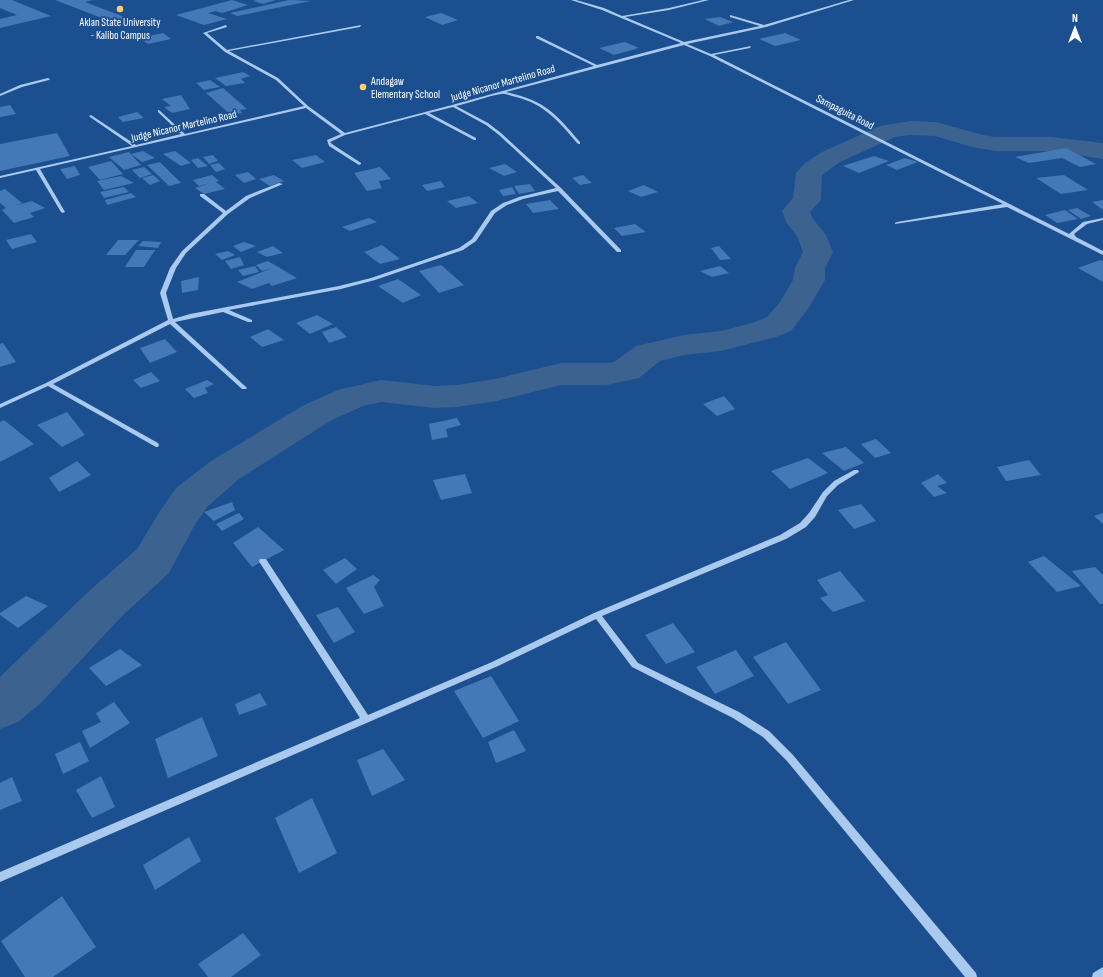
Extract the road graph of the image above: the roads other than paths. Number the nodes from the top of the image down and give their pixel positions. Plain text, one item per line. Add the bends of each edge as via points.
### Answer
1 (573, 0) edge
2 (707, 0) edge
3 (852, 0) edge
4 (731, 16) dead end
5 (621, 17) junction
6 (226, 26) dead end
7 (360, 26) dead end
8 (765, 26) junction
9 (537, 37) dead end
10 (686, 44) junction
11 (750, 47) dead end
12 (226, 51) junction
13 (711, 55) junction
14 (597, 66) junction
15 (48, 79) dead end
16 (502, 92) junction
17 (0, 95) edge
18 (453, 106) junction
19 (307, 107) junction
20 (159, 111) dead end
21 (425, 113) junction
22 (91, 116) dead end
23 (344, 134) junction
24 (184, 135) junction
25 (475, 139) dead end
26 (579, 143) dead end
27 (136, 146) junction
28 (359, 164) dead end
29 (38, 169) junction
30 (0, 177) edge
31 (281, 184) dead end
32 (559, 190) junction
33 (202, 195) dead end
34 (1008, 205) junction
35 (63, 212) dead end
36 (226, 213) junction
37 (1103, 219) edge
38 (897, 224) dead end
39 (1074, 238) junction
40 (619, 251) dead end
41 (1103, 253) edge
42 (224, 310) junction
43 (171, 321) junction
44 (250, 321) dead end
45 (48, 384) junction
46 (244, 388) dead end
47 (0, 406) edge
48 (156, 445) dead end
49 (856, 472) dead end
50 (263, 561) dead end
51 (597, 615) junction
52 (366, 719) junction
53 (0, 877) edge
54 (1103, 972) edge
55 (972, 977) edge
56 (1097, 977) edge

1 - 5 street, Sampaguita Road
2 - 5 street via 669,10
3 - 8 street, Judge Nicanor Martelino Road
4 - 8 street
5 - 10 street, Sampaguita Road
6 - 12 street via 204,33
7 - 12 street
8 - 10 street, Judge Nicanor Martelino Road
9 - 14 street
10 - 13 street, Sampaguita Road
10 - 14 street, Judge Nicanor Martelino Road
11 - 13 street
12 - 19 street via 277,79
13 - 34 street, Sampaguita Road
14 - 16 street, Judge Nicanor Martelino Road
15 - 17 street
16 - 18 street, Judge Nicanor Martelino Road
16 - 26 street via 543,105
18 - 21 street, Judge Nicanor Martelino Road
18 - 32 street via 500,134
19 - 23 street
19 - 24 street, Judge Nicanor Martelino Road
20 - 24 street
21 - 23 street, Judge Nicanor Martelino Road
21 - 25 street
22 - 27 street
23 - 28 street, Judge Nicanor Martelino Road via 328,141 330,145
24 - 27 street, Judge Nicanor Martelino Road
27 - 29 street, Judge Nicanor Martelino Road
29 - 30 street, Judge Nicanor Martelino Road
29 - 35 street
31 - 36 street via 248,197
32 - 40 street
32 - 42 street via 505,204 493,212 474,240 462,249 338,288
33 - 36 street
34 - 38 street
34 - 39 street, Sampaguita Road
36 - 43 street via 184,252 173,268 163,293
37 - 39 street via 1085,224 1071,234
39 - 41 street, Sampaguita Road
42 - 43 street
42 - 44 street
43 - 45 street
43 - 46 street
45 - 47 street
45 - 48 street
49 - 51 street via 836,483 825,494 803,526 783,537
50 - 52 street
51 - 52 street via 495,664
51 - 55 street via 635,665 736,715 766,734 790,758
52 - 53 street
54 - 56 street

